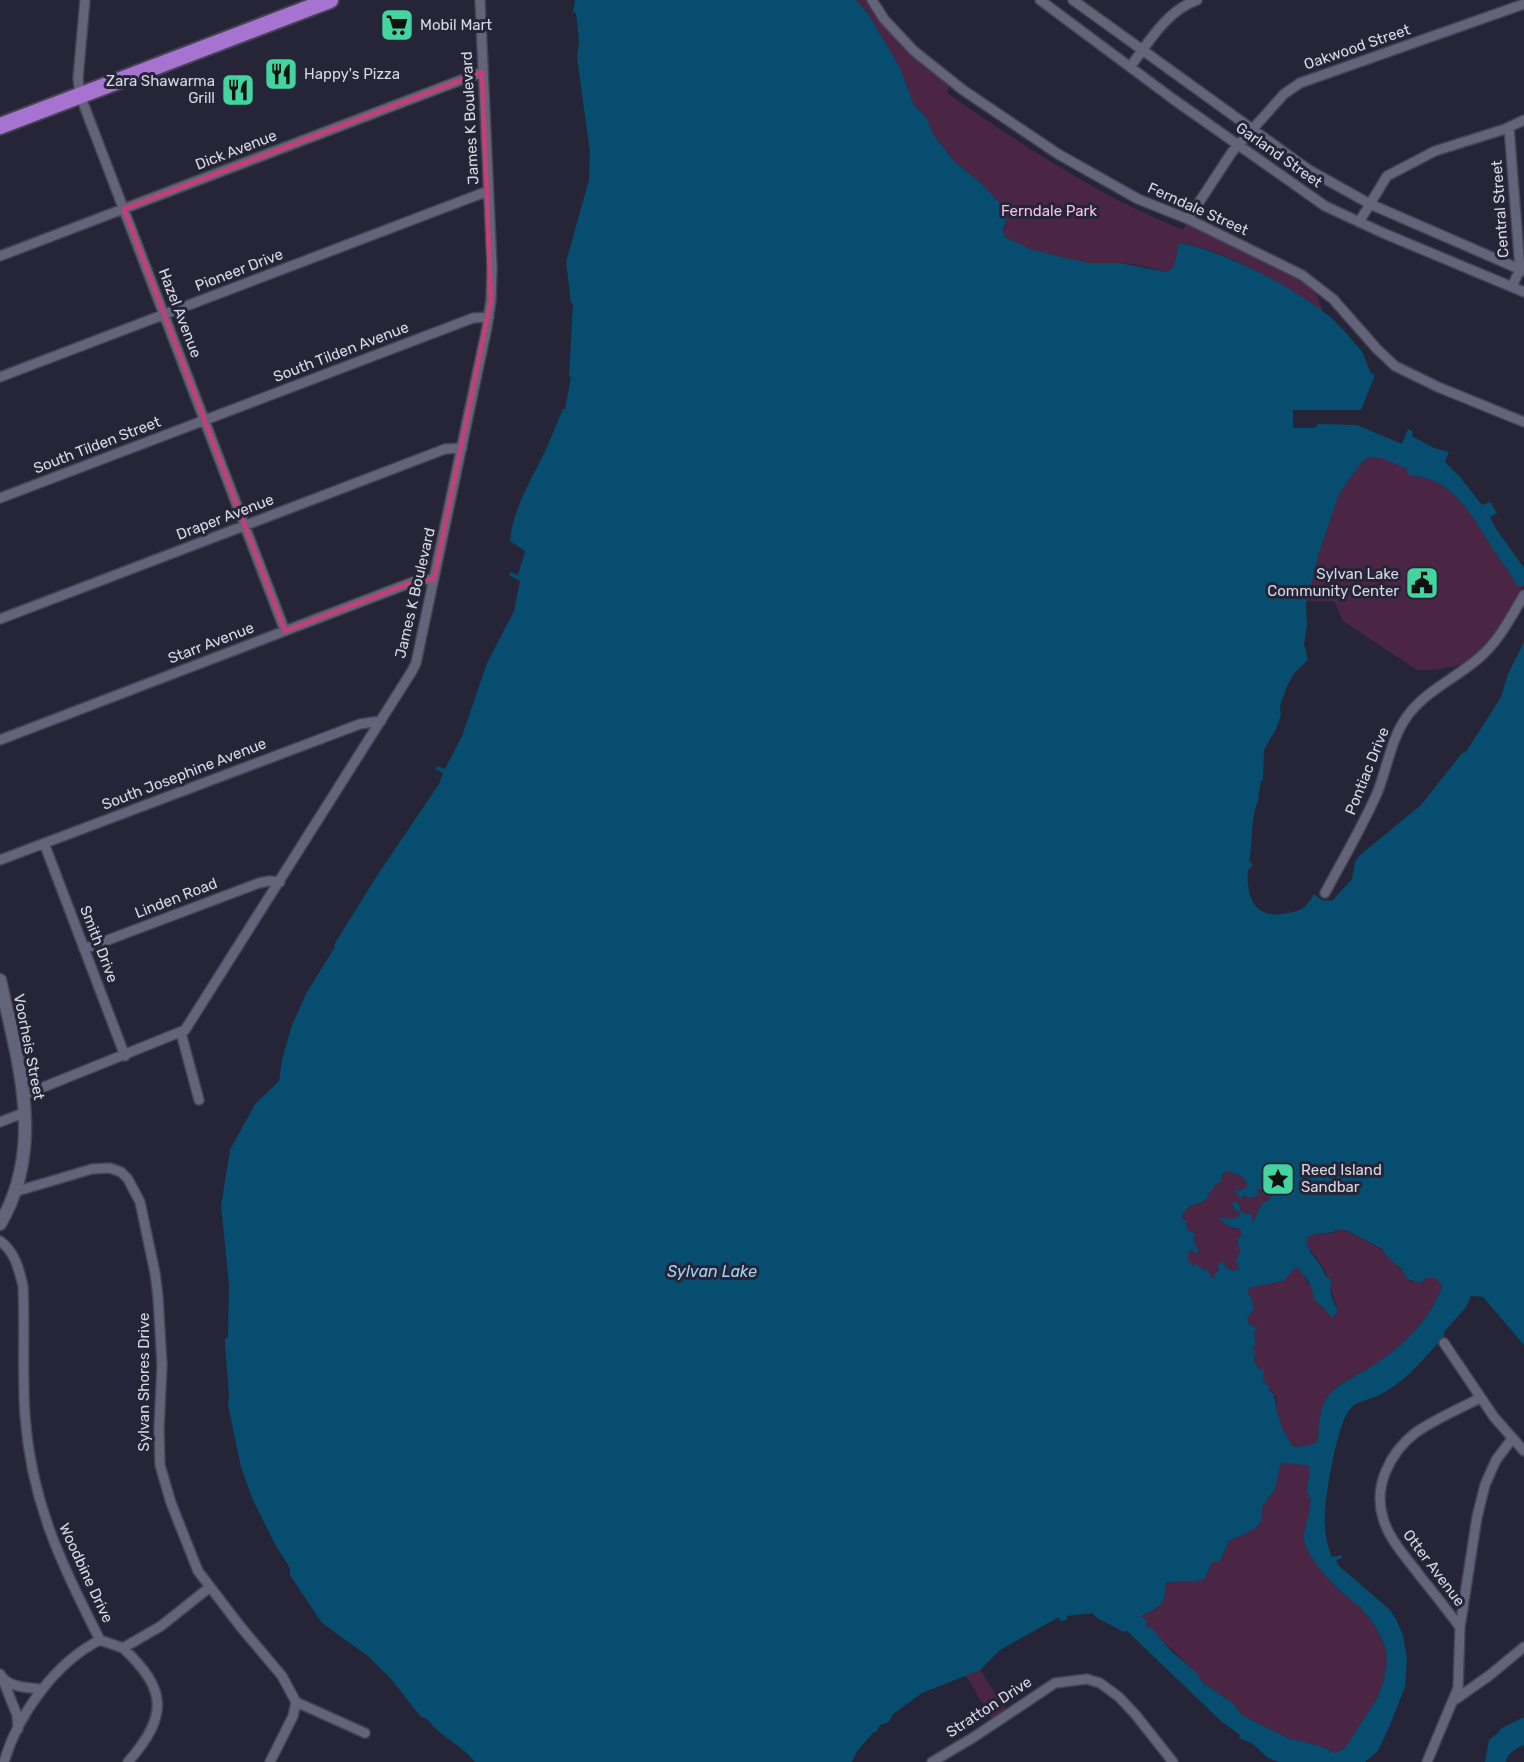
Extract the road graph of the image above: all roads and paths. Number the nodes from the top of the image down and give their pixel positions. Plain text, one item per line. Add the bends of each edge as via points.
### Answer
1 (85, 0) edge
2 (330, 0) edge
3 (480, 0) edge
4 (872, 0) edge
5 (1040, 0) edge
6 (1073, 0) edge
7 (1197, 0) edge
8 (1524, 4) edge
9 (1142, 51) junction
10 (1130, 67) junction
11 (482, 72) junction
12 (80, 95) junction
13 (1524, 120) edge
14 (0, 126) edge
15 (1509, 128) junction
16 (1253, 130) junction
17 (1238, 145) junction
18 (488, 191) junction
19 (1370, 204) junction
20 (124, 209) junction
21 (1188, 219) junction
22 (1359, 222) junction
23 (0, 256) edge
24 (1522, 270) edge
25 (1512, 287) junction
26 (1524, 292) edge
27 (164, 314) junction
28 (489, 317) junction
29 (0, 377) edge
30 (205, 420) junction
31 (1524, 422) edge
32 (462, 448) junction
33 (0, 498) edge
34 (245, 525) junction
35 (434, 579) junction
36 (1524, 595) edge
37 (0, 619) edge
38 (285, 631) junction
39 (381, 721) junction
40 (0, 740) edge
41 (44, 843) junction
42 (0, 860) edge
43 (280, 882) junction
44 (1325, 892) dead end
45 (84, 949) junction
46 (1, 985) edge
47 (181, 1033) junction
48 (125, 1056) junction
49 (24, 1095) junction
50 (199, 1100) dead end
51 (26, 1112) junction
52 (0, 1122) edge
53 (8, 1198) edge
54 (0, 1224) edge
55 (0, 1241) edge
56 (1444, 1343) dead end
57 (1480, 1398) junction
58 (1512, 1439) junction
59 (1524, 1451) edge
60 (210, 1587) junction
61 (1460, 1627) junction
62 (100, 1640) junction
63 (1524, 1647) edge
64 (123, 1648) junction
65 (2, 1677) edge
66 (41, 1689) junction
67 (1456, 1698) junction
68 (296, 1701) junction
69 (18, 1730) junction
70 (365, 1733) dead end
71 (4, 1762) edge
72 (128, 1762) edge
73 (270, 1762) edge
74 (932, 1762) edge
75 (1173, 1762) edge
76 (1427, 1762) edge

1 - 12 street, Hazel Avenue
2 - 12 highway
3 - 11 street, James K Boulevard
4 - 21 street, Ferndale Street via 914,51 963,90 1058,154 1138,199
5 - 10 street, Garland Street
6 - 9 street, Garland Street
7 - 9 street via 1161,24
8 - 16 street, Oakwood Street via 1300,83 1284,94
9 - 10 street
9 - 16 street, Garland Street
10 - 17 street, Garland Street
11 - 18 street, James K Boulevard
11 - 20 street, Dick Avenue
12 - 14 highway
12 - 20 street, Hazel Avenue
13 - 15 street
15 - 19 street via 1436,151 1387,176
15 - 24 street, Central Street
16 - 17 street, Oakwood Street
16 - 19 street, Garland Street via 1309,170
17 - 21 street, Oakwood Street
17 - 22 street, Garland Street via 1318,202
18 - 27 street, Pioneer Drive
18 - 28 street, James K Boulevard via 492,283
19 - 22 street
19 - 24 street, Garland Street
20 - 23 street, Dick Avenue
20 - 27 street, Hazel Avenue
21 - 31 street, Ferndale Street via 1318,286 1395,366
22 - 25 street, Garland Street
24 - 25 street, Central Street
25 - 26 street, Garland Street
27 - 29 street, Pioneer Drive
27 - 30 street, Hazel Avenue
28 - 30 street, South Tilden Avenue via 473,318
28 - 32 street, James K Boulevard
30 - 33 street, South Tilden Street
30 - 34 street, Hazel Avenue
32 - 34 street, Draper Avenue via 445,449
32 - 35 street, James K Boulevard
34 - 37 street, Draper Avenue
34 - 38 street, Hazel Avenue
35 - 38 street, Starr Avenue via 418,580
35 - 39 street, James K Boulevard via 415,666
36 - 44 street, Pontiac Drive via 1488,650 1426,696 1406,719 1376,794
38 - 40 street, Starr Avenue
39 - 41 street, South Josephine Avenue via 360,724
39 - 43 street, James K Boulevard
41 - 42 street, South Josephine Avenue
41 - 45 street, Smith Drive
43 - 45 street, Linden Road via 259,883
43 - 47 street, James K Boulevard
45 - 48 street, Smith Drive
46 - 49 street, Voorheis Street
47 - 48 street
47 - 50 street
48 - 49 street
49 - 51 street, Voorheis Street
51 - 52 street
51 - 53 street, Voorheis Street via 22,1160
53 - 54 street, Voorheis Street
53 - 60 street, Sylvan Shores Drive via 92,1169 110,1168 121,1172 136,1193 158,1297 162,1365 160,1464 178,1523 198,1570
55 - 62 street, Woodbine Drive via 19,1266 23,1286 25,1415 37,1492 62,1564
56 - 57 street
57 - 58 street
57 - 61 street, Otter Avenue via 1428,1425 1398,1450 1386,1468 1382,1491 1383,1518 1389,1532
58 - 59 street
58 - 61 street via 1485,1485
60 - 64 street via 161,1626
60 - 68 street, Sylvan Shores Drive via 282,1676
61 - 67 street, Otter Avenue
62 - 64 street
62 - 66 street via 86,1647
63 - 67 street
64 - 72 street via 148,1674 158,1708 145,1743
65 - 66 street via 22,1687
65 - 69 street via 17,1715
66 - 69 street
67 - 76 street, Otter Avenue
68 - 70 street
68 - 73 street via 293,1716
69 - 71 street
74 - 75 street, Stratton Drive via 1055,1683 1087,1679 1119,1697

